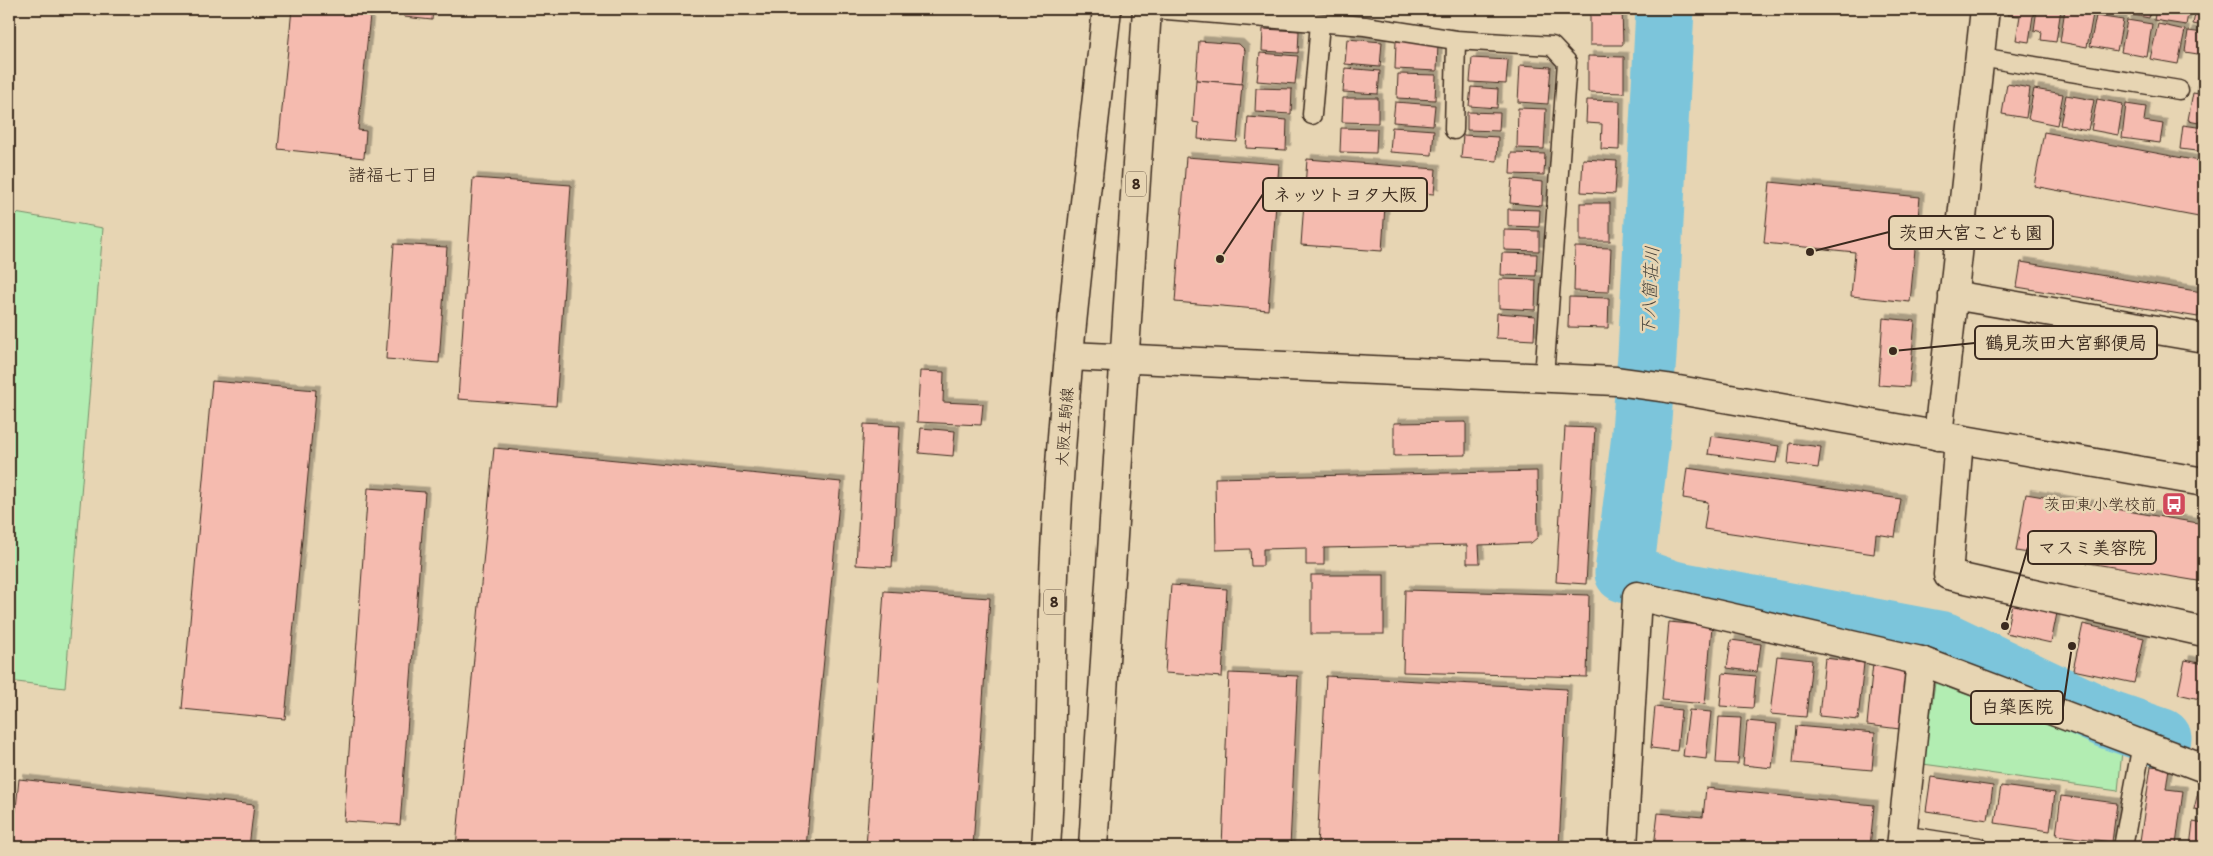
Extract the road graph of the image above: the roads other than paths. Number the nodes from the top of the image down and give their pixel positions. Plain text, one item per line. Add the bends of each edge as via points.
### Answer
1 (1107, 9) edge
2 (1147, 9) edge
3 (1154, 9) edge
4 (1985, 9) edge
5 (1320, 23) junction
6 (1456, 40) junction
7 (1980, 57) junction
8 (2180, 90) dead end
9 (1312, 115) dead end
10 (1454, 130) dead end
11 (1953, 295) junction
12 (2204, 338) edge
13 (1070, 356) junction
14 (1125, 360) junction
15 (1544, 377) junction
16 (1948, 438) junction
17 (2204, 482) edge
18 (2204, 632) edge
19 (1920, 661) junction
20 (2142, 744) junction
21 (2204, 768) edge
22 (1901, 841) edge
23 (1046, 847) edge
24 (1094, 847) edge
25 (1623, 847) edge
26 (1979, 847) edge
27 (2123, 847) edge

1 - 13 street, 大阪生駒線 / 8
2 - 14 street, 8
3 - 5 lane
4 - 7 street
5 - 6 lane via 1365,26
5 - 9 lane
6 - 10 lane
6 - 15 lane via 1552,46 1566,62
7 - 8 lane
7 - 11 street
11 - 12 street
11 - 16 street
13 - 14 street
13 - 23 street, 大阪生駒線 / 8 via 1055,552 1051,782
14 - 15 street
14 - 24 street, 8
15 - 16 street via 1667,388
16 - 17 street
16 - 18 street via 1948,575
19 - 20 street
19 - 22 street
19 - 25 street via 1637,596
20 - 21 street
20 - 27 lane
22 - 26 lane

